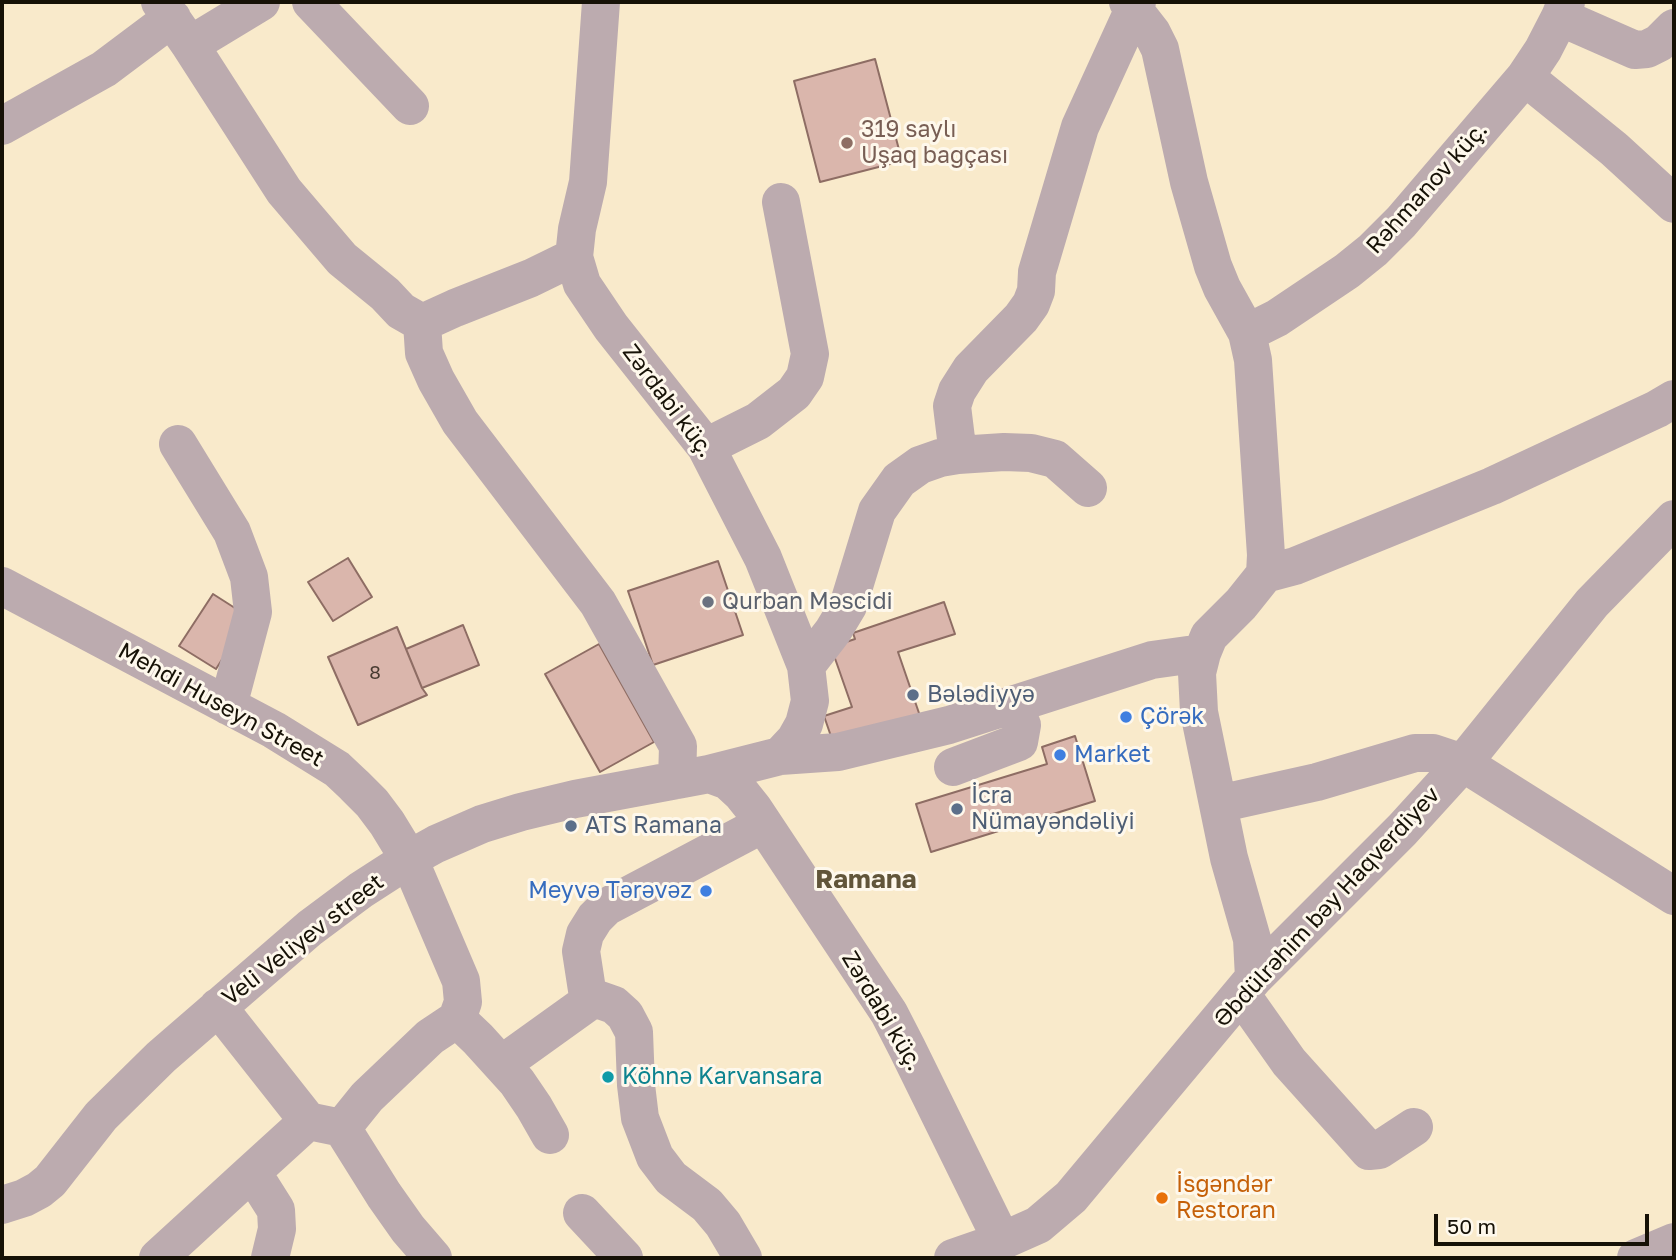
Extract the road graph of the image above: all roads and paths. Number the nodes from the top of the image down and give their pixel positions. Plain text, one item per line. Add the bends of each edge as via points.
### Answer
1 (261, 2) edge
2 (311, 2) edge
3 (601, 2) edge
4 (1132, 4) edge
5 (1563, 9) edge
6 (174, 22) edge
7 (1674, 28) edge
8 (1525, 76) junction
9 (410, 106) dead end
10 (2, 126) edge
11 (780, 202) dead end
12 (1674, 204) edge
13 (574, 257) junction
14 (422, 323) junction
15 (1247, 333) junction
16 (1674, 399) edge
17 (178, 444) dead end
18 (706, 447) junction
19 (958, 455) junction
20 (1088, 488) dead end
21 (1674, 519) edge
22 (1265, 574) junction
23 (2, 586) edge
24 (1202, 653) junction
25 (806, 666) junction
26 (1012, 705) junction
27 (228, 706) junction
28 (780, 756) junction
29 (1463, 763) junction
30 (953, 767) dead end
31 (709, 782) junction
32 (1218, 804) junction
33 (763, 824) junction
34 (410, 859) junction
35 (1674, 896) edge
36 (1247, 986) junction
37 (594, 998) junction
38 (218, 1007) junction
39 (457, 1019) junction
40 (502, 1064) junction
41 (325, 1125) junction
42 (1413, 1127) dead end
43 (550, 1135) dead end
44 (252, 1172) junction
45 (2, 1205) edge
46 (582, 1213) dead end
47 (1674, 1242) edge
48 (977, 1252) edge
49 (158, 1258) edge
50 (270, 1258) edge
51 (433, 1258) edge
52 (624, 1258) edge
53 (743, 1258) edge
54 (1636, 1258) edge

1 - 6 street
2 - 9 street
3 - 13 street, Zərdabi küç. via 588,182
4 - 15 street via 1160,49 1213,266
4 - 19 street via 1080,127 1031,304 971,369 957,391 952,406
5 - 7 street via 1635,50 1647,50
5 - 8 street, Rəhmanov küç.
6 - 10 street via 104,69
6 - 14 street via 284,191 342,259 401,311
8 - 12 street
8 - 15 street, Rəhmanov küç. via 1373,250 1277,318
11 - 18 street via 810,354 805,377 794,393 758,421
13 - 14 street
13 - 18 street, Zərdabi küç. via 582,284 611,327
14 - 31 street via 424,353 460,422 598,603 678,746
15 - 22 street via 1255,380
16 - 22 street via 1492,486
17 - 27 street via 232,532 249,577 253,612
18 - 25 street, Zərdabi küç. via 763,558
19 - 20 street via 1031,453 1055,459
19 - 25 street via 920,465 900,480 877,511 848,606
21 - 29 street, Əbdülrəhim bəy Haqverdiyev via 1592,603
22 - 24 street via 1209,636
23 - 27 street, Mehdi Huseyn Street
24 - 26 street via 1152,660
24 - 32 street via 1199,712
25 - 28 street, Zərdabi küç. via 810,701 804,724
26 - 28 street via 838,752
26 - 30 street via 1021,725 1019,742
27 - 34 street, Mehdi Huseyn Street via 337,769 372,803
28 - 31 street
29 - 32 street via 1433,753 1415,753 1317,782
29 - 35 street
29 - 36 street, Əbdülrəhim bəy Haqverdiyev
31 - 33 street, Zərdabi küç.
31 - 34 street, Veli Veliyev street via 575,799 521,812 482,824
32 - 36 street via 1252,939
33 - 37 street via 606,907 585,934 581,951 587,990
33 - 48 street, Zərdabi küç. via 907,1048
34 - 38 street, Veli Veliyev street via 310,928
34 - 39 street, Mehdi Huseyn Street via 461,981 463,1002
36 - 42 street via 1289,1062 1369,1151 1379,1150
36 - 48 street, Əbdülrəhim bəy Haqverdiyev via 1071,1197 1038,1225
37 - 40 street
37 - 53 street via 614,1004 634,1032 640,1118 655,1157 671,1178 723,1224
38 - 41 street
38 - 45 street, Veli Veliyev street via 102,1116 50,1181 24,1198
39 - 40 street
39 - 41 street via 430,1037 367,1097
40 - 43 street
41 - 44 street
41 - 51 street
44 - 49 street
44 - 50 street via 276,1210
46 - 52 street
47 - 54 street

